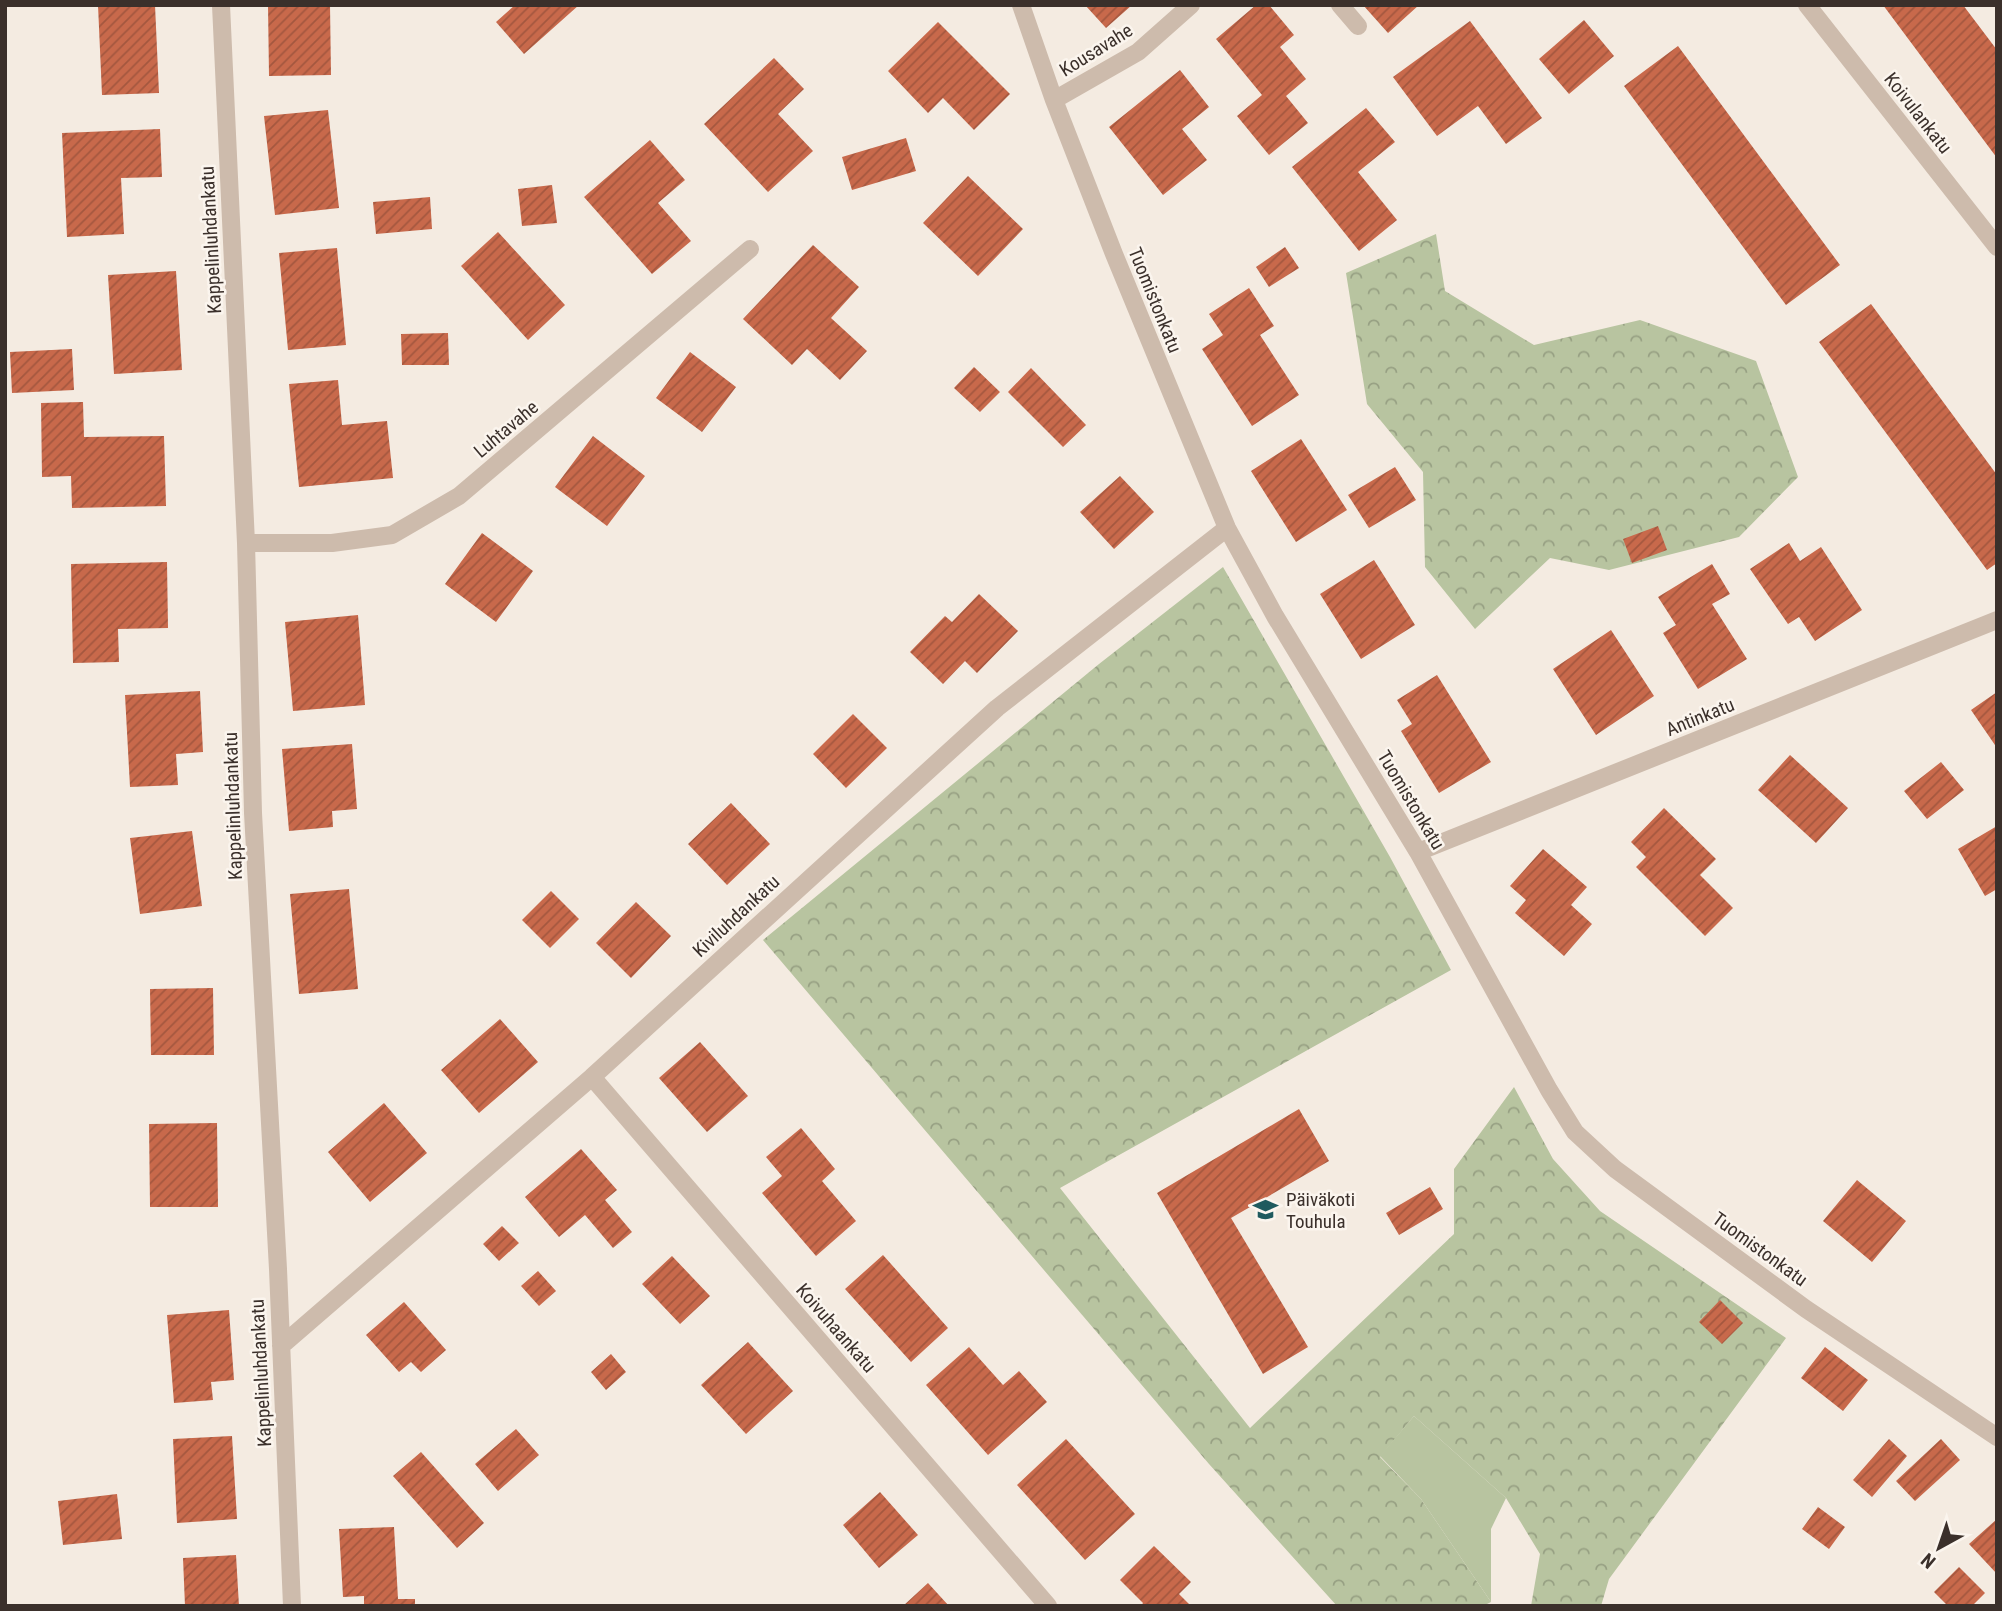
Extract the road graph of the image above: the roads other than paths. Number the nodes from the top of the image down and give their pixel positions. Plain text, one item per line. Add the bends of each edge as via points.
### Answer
1 (221, 5) edge
2 (1021, 5) edge
3 (1191, 5) edge
4 (1340, 5) edge
5 (1807, 5) edge
6 (1358, 26) dead end
7 (1054, 100) junction
8 (1997, 247) edge
9 (750, 249) dead end
10 (1227, 528) junction
11 (246, 543) junction
12 (1997, 620) edge
13 (1418, 852) junction
14 (592, 1077) junction
15 (281, 1346) junction
16 (1997, 1437) edge
17 (292, 1606) edge
18 (1048, 1606) edge

1 - 11 street, Kappelinluhdankatu
2 - 7 street, Tuomistonkatu
3 - 7 street, Kousavahe via 1138,52
4 - 6 street
5 - 8 street, Koivulankatu
7 - 10 street, Tuomistonkatu
9 - 11 street, Luhtavahe via 459,496 392,535 332,543
10 - 13 street, Tuomistonkatu
10 - 14 street, Kiviluhdankatu via 998,708
11 - 15 street, Kappelinluhdankatu via 253,813
12 - 13 street, Antinkatu
13 - 16 street, Tuomistonkatu via 1575,1132 1615,1169 1806,1309
14 - 15 street, Kiviluhdankatu
14 - 18 street, Koivuhaankatu
15 - 17 street, Kappelinluhdankatu

